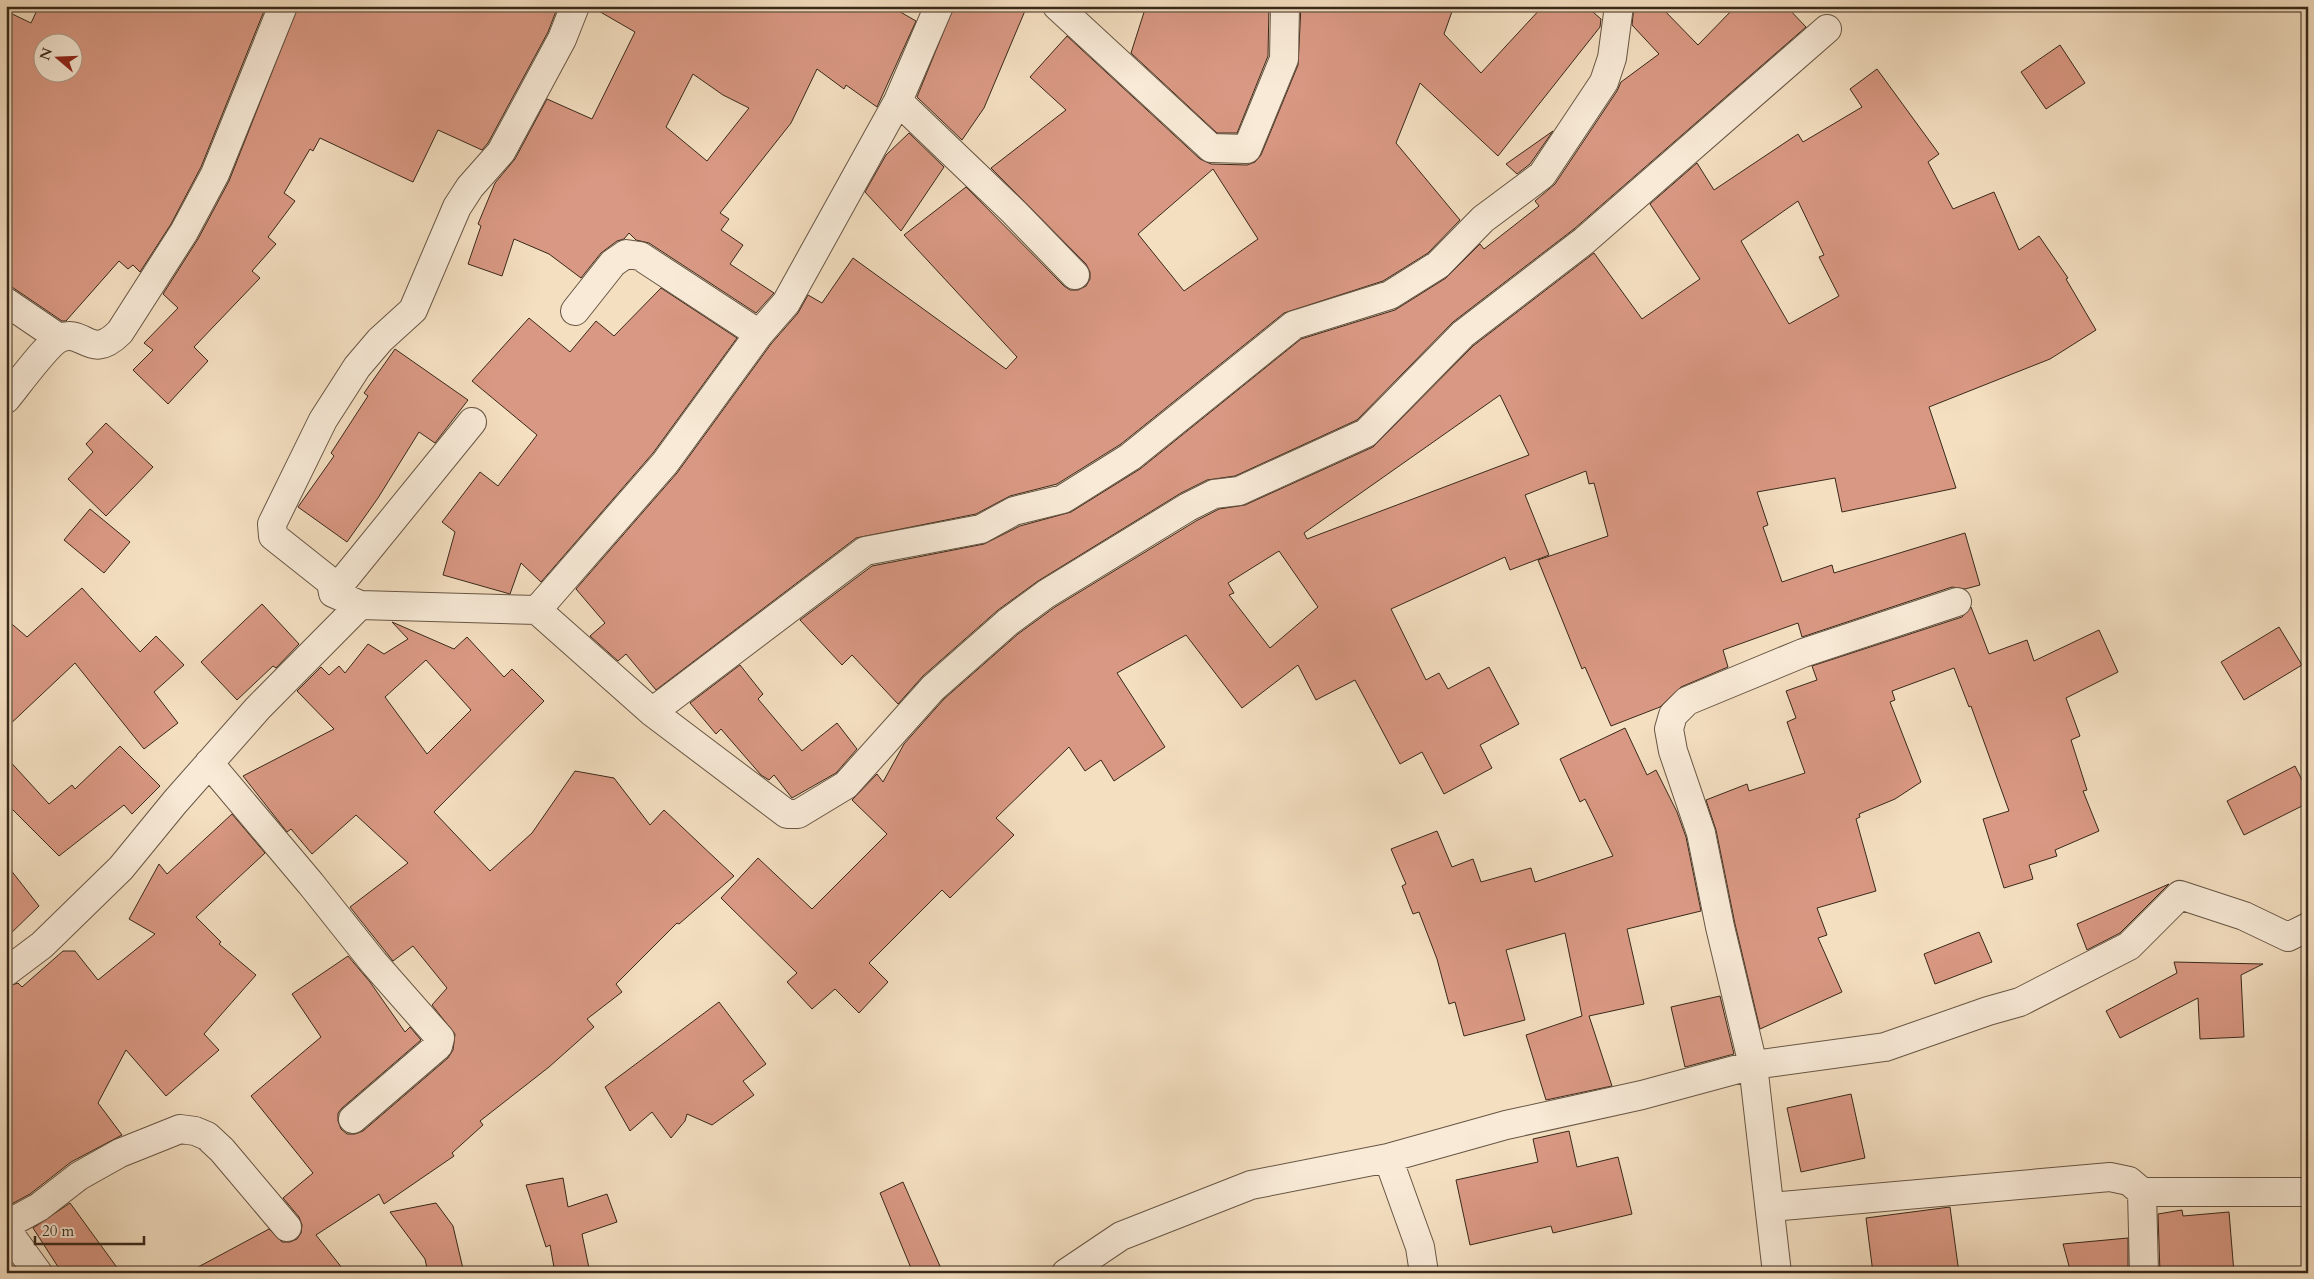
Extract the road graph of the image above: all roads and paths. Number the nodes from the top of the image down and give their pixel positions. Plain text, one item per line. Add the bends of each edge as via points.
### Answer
1 (283, 6) edge
2 (575, 6) edge
3 (939, 6) edge
4 (1057, 6) edge
5 (1285, 6) edge
6 (1619, 6) edge
7 (1827, 29) dead end
8 (898, 102) junction
9 (1075, 275) dead end
10 (6, 302) edge
11 (575, 311) dead end
12 (759, 334) junction
13 (59, 338) junction
14 (6, 399) edge
15 (472, 422) dead end
16 (333, 593) junction
17 (1957, 602) dead end
18 (360, 605) junction
19 (537, 610) junction
20 (652, 712) junction
21 (209, 763) junction
22 (2308, 927) edge
23 (6, 972) edge
24 (1753, 1065) junction
25 (353, 1119) dead end
26 (1388, 1158) junction
27 (2142, 1192) junction
28 (2308, 1192) edge
29 (1771, 1207) junction
30 (6, 1227) edge
31 (287, 1227) dead end
32 (38, 1273) edge
33 (1066, 1273) edge
34 (1424, 1273) edge
35 (1777, 1273) edge
36 (2144, 1273) edge

1 - 13 street via 215,174 184,232 120,332 108,344
2 - 16 street via 562,39 501,152 457,207 413,310 380,340 357,367 323,420 278,508 272,524 273,536 332,582
3 - 8 street
4 - 5 street via 1211,148 1221,150 1247,149 1284,60
6 - 20 street via 1612,58 1604,82 1542,175 1483,219 1438,265 1390,295 1294,325 1130,457 1063,500 1014,511 981,529 865,551
7 - 20 street via 1584,241 1464,334 1366,433 1239,491 1214,494 1188,507 1046,594 1008,622 933,688 846,785 821,802 798,814 787,814
8 - 9 street
8 - 12 street via 786,303
10 - 13 street
11 - 12 street via 612,263 626,254 640,256
12 - 19 street via 665,463
13 - 14 street
15 - 16 street
16 - 18 street
17 - 24 street via 1803,653 1687,701 1674,715 1670,729 1673,751 1701,833
18 - 19 street
18 - 21 street via 258,708
19 - 20 street
21 - 23 street via 121,868 42,945
21 - 25 street via 440,1038 438,1046
22 - 24 street via 2288,937 2244,916 2180,895 2130,946 2020,1002 1885,1047
24 - 26 street via 1506,1125
24 - 29 street
26 - 33 street via 1250,1185 1121,1236
26 - 34 street via 1420,1247
27 - 28 street
27 - 29 street via 2130,1181 2110,1177
27 - 36 street
29 - 35 street
30 - 31 street via 39,1207 79,1176 120,1153 180,1129 207,1136
30 - 32 street

